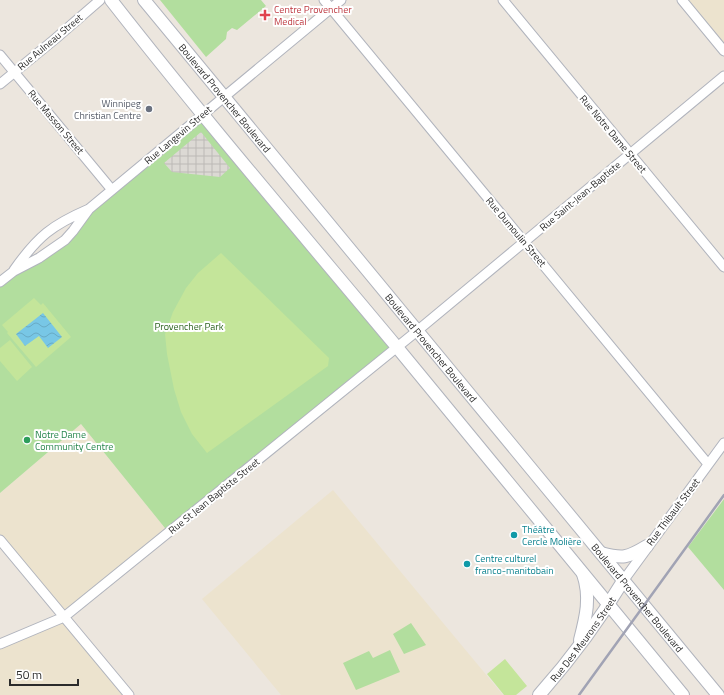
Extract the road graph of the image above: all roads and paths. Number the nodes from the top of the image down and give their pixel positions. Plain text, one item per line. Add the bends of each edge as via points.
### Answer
1 (100, 0) edge
2 (111, 0) edge
3 (144, 0) edge
4 (324, 0) edge
5 (341, 0) edge
6 (503, 0) edge
7 (682, 0) edge
8 (331, 8) junction
9 (724, 51) edge
10 (0, 55) edge
11 (14, 72) junction
12 (724, 76) edge
13 (0, 84) edge
14 (224, 97) junction
15 (202, 115) junction
16 (630, 154) junction
17 (112, 190) junction
18 (90, 208) junction
19 (524, 242) junction
20 (724, 267) edge
21 (14, 271) junction
22 (0, 282) edge
23 (417, 331) junction
24 (397, 347) junction
25 (724, 443) edge
26 (708, 464) junction
27 (0, 540) edge
28 (647, 546) junction
29 (601, 553) junction
30 (581, 569) junction
31 (623, 581) junction
32 (609, 604) junction
33 (64, 617) junction
34 (0, 644) edge
35 (578, 647) junction
36 (129, 695) edge
37 (539, 695) edge
38 (683, 695) edge
39 (718, 695) edge

1 - 11 street, Rue Aulneau Street
2 - 15 main road
3 - 14 main road, Boulevard Provencher Boulevard
4 - 8 street, Rue Dumoulin Street
5 - 8 street, Rue Langevin Street
6 - 16 street, Rue Notre Dame Street
7 - 9 street
8 - 14 street, Rue Langevin Street
8 - 19 street, Rue Dumoulin Street
10 - 11 street, Rue Masson Street
11 - 13 street, Rue Aulneau Street
11 - 17 street, Rue Masson Street
12 - 16 street, Rue Saint-Jean-Baptiste
14 - 15 street, Rue Langevin Street
14 - 23 main road, Boulevard Provencher Boulevard
15 - 17 street, Rue Langevin Street
15 - 24 main road
16 - 19 street, Rue Saint-Jean-Baptiste
16 - 20 street, Rue Notre Dame Street
17 - 18 street, Rue Langevin Street
18 - 21 street, Rue Langevin Street via 73,231 60,243
18 - 21 street, Rue Langevin Street via 60,222 42,235
19 - 23 street, Rue Saint-Jean-Baptiste
19 - 26 street, Rue Dumoulin Street
21 - 22 street, Rue Langevin Street
23 - 24 street, Rue St Jean Baptiste Street
23 - 29 main road, Boulevard Provencher Boulevard
24 - 30 main road
24 - 33 street, Rue St Jean Baptiste Street
25 - 26 street, Rue Thibault Street
26 - 28 street, Rue Thibault Street
27 - 33 street
28 - 29 main road via 627,557
28 - 31 street, Rue Thibault Street
29 - 31 main road, Boulevard Provencher Boulevard
30 - 32 main road
30 - 35 main road via 588,601
31 - 32 main road, Rue Des Meurons Street
31 - 39 main road, Boulevard Provencher Boulevard
32 - 35 main road, Rue Des Meurons Street
32 - 38 main road
33 - 34 street, Rue St Jean Baptiste Street
33 - 36 street
35 - 37 main road, Rue Des Meurons Street

